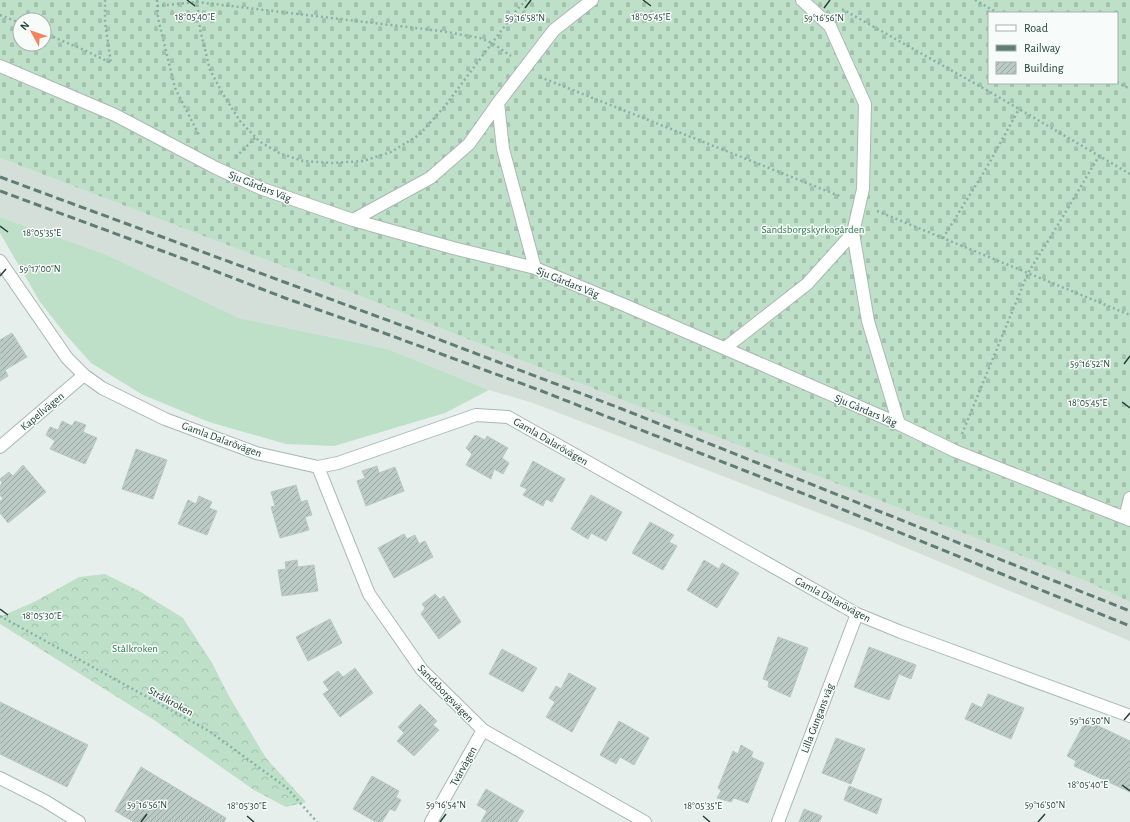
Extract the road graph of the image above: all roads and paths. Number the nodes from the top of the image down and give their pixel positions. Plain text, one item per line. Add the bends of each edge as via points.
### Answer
1 (105, 0) edge
2 (157, 0) edge
3 (526, 0) edge
4 (592, 0) edge
5 (975, 0) edge
6 (197, 1) edge
7 (810, 3) edge
8 (157, 6) junction
9 (839, 8) dead end
10 (996, 12) edge
11 (0, 15) edge
12 (12, 20) edge
13 (52, 36) edge
14 (492, 43) junction
15 (0, 66) edge
16 (524, 68) junction
17 (1118, 83) edge
18 (1130, 89) edge
19 (498, 103) junction
20 (1019, 109) junction
21 (256, 137) junction
22 (1099, 156) junction
23 (220, 169) junction
24 (1130, 174) edge
25 (860, 204) junction
26 (353, 220) junction
27 (853, 233) junction
28 (943, 238) junction
29 (0, 261) edge
30 (535, 268) junction
31 (1028, 273) junction
32 (1130, 315) edge
33 (724, 348) junction
34 (84, 375) junction
35 (898, 424) junction
36 (0, 447) edge
37 (955, 451) junction
38 (318, 467) junction
39 (1130, 498) edge
40 (1128, 519) edge
41 (857, 614) junction
42 (0, 616) edge
43 (1130, 716) edge
44 (482, 730) junction
45 (0, 778) edge
46 (79, 822) edge
47 (317, 822) edge
48 (431, 822) edge
49 (645, 822) edge
50 (778, 822) edge

1 - 13 path via 111,63
2 - 8 path
3 - 14 path
4 - 16 street via 554,30
5 - 10 path
6 - 8 path
6 - 14 path via 441,31 480,38
6 - 21 path via 200,30 210,70 240,121
7 - 25 street via 830,26 866,104 863,190
8 - 23 path via 175,88
9 - 20 path
11 - 12 path
14 - 16 path
14 - 21 path via 445,106 419,135 391,152 363,161 303,162 279,153
15 - 23 street, Sju Gårdars Väg via 115,115
16 - 19 street
16 - 25 path
17 - 18 path
19 - 26 street via 469,144 430,178
19 - 30 street via 503,149
20 - 22 path
20 - 28 path
21 - 23 path
22 - 24 path
22 - 31 path
23 - 26 street, Sju Gårdars Väg via 260,188
25 - 27 street
25 - 28 path
26 - 30 street, Sju Gårdars Väg
27 - 33 street via 807,284
27 - 35 street via 868,321
28 - 31 path
29 - 34 street, Gamla Dalarövägen via 67,358
30 - 33 street, Sju Gårdars Väg
31 - 32 path
31 - 37 path
33 - 35 street, Sju Gårdars Väg
34 - 36 street, Kapellvägen
34 - 38 street, Gamla Dalarövägen via 102,388 165,419 256,453
35 - 37 street, Sju Gårdars Väg
37 - 40 street, Sju Gårdars Väg
38 - 41 street, Gamla Dalarövägen via 338,463 476,415 508,416
38 - 44 street, Sandsborgsvägen via 369,594 422,670
39 - 40 street
41 - 43 street, Gamla Dalarövägen
41 - 50 street, Lilla Gungans väg
42 - 47 path, Strålkroken via 209,731 287,788
44 - 48 street, Tvärvägen
44 - 49 street, Sandsborgsvägen
45 - 46 street

